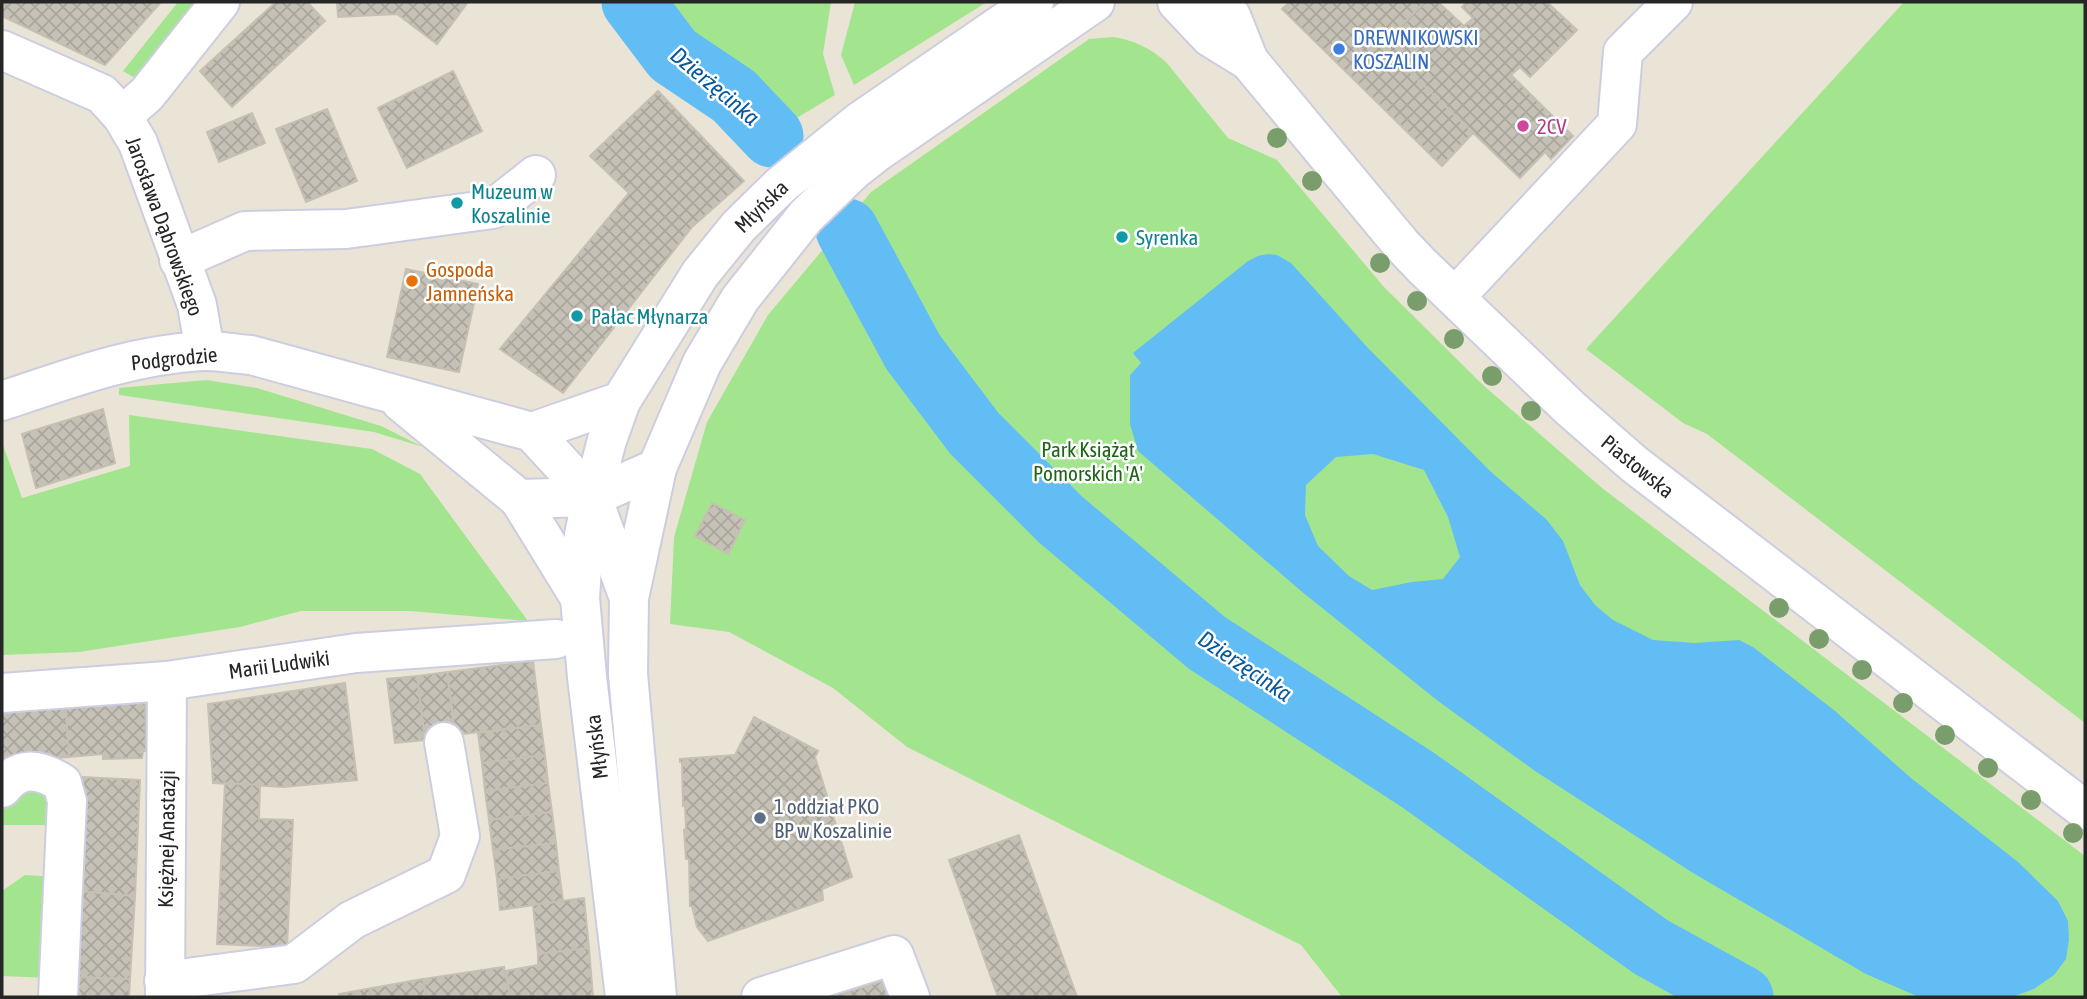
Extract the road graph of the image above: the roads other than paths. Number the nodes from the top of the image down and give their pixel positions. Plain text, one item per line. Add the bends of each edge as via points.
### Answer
1 (220, 2) edge
2 (1034, 2) edge
3 (1096, 2) edge
4 (1177, 2) edge
5 (1219, 2) edge
6 (1673, 2) edge
7 (2, 50) edge
8 (1249, 61) junction
9 (122, 116) junction
10 (868, 137) junction
11 (536, 175) dead end
12 (179, 260) junction
13 (1455, 297) junction
14 (205, 351) junction
15 (389, 392) junction
16 (2, 401) edge
17 (621, 401) junction
18 (532, 432) junction
19 (657, 468) junction
20 (592, 497) junction
21 (519, 499) junction
22 (580, 597) junction
23 (629, 597) junction
24 (556, 639) dead end
25 (167, 681) junction
26 (2, 693) edge
27 (444, 742) dead end
28 (2, 788) edge
29 (2085, 810) edge
30 (164, 989) edge
31 (58, 997) edge
32 (625, 997) edge
33 (657, 997) edge
34 (761, 997) edge
35 (910, 997) edge

1 - 9 street via 147,94
2 - 10 street, Młyńska
3 - 10 street, Młyńska
4 - 8 street, Piastowska via 1210,37
5 - 8 street, Piastowska via 1231,16
6 - 13 street via 1623,52 1617,124
7 - 9 street, Jarosława Dąbrowskiego via 102,94
8 - 13 street, Piastowska via 1394,235
9 - 12 street, Jarosława Dąbrowskiego via 138,143
10 - 17 street, Młyńska via 781,185 739,226 699,274
10 - 19 street, Młyńska via 854,170 806,216 740,299 702,363
11 - 12 street via 493,209 346,229 246,231
12 - 14 street, Jarosława Dąbrowskiego via 197,305
13 - 29 street, Piastowska via 1634,464
14 - 15 street, Podgrodzie via 251,355
14 - 16 street, Podgrodzie via 141,358
15 - 18 street, Podgrodzie
15 - 21 street, Podgrodzie
17 - 18 street
17 - 20 street, Młyńska
18 - 20 street
19 - 20 street
19 - 23 street, Młyńska
20 - 21 street
20 - 22 street, Młyńska
20 - 23 street, Młyńska
21 - 22 street, Podgrodzie
22 - 32 street, Młyńska
23 - 33 street, Młyńska via 628,674
24 - 25 street, Marii Ludwiki via 356,653
25 - 26 street, Marii Ludwiki
25 - 30 street, Księżnej Anastazji
27 - 30 street via 460,836 446,874 352,920 294,964
28 - 31 street via 25,772 45,773 62,783 67,801
34 - 35 street via 894,955

